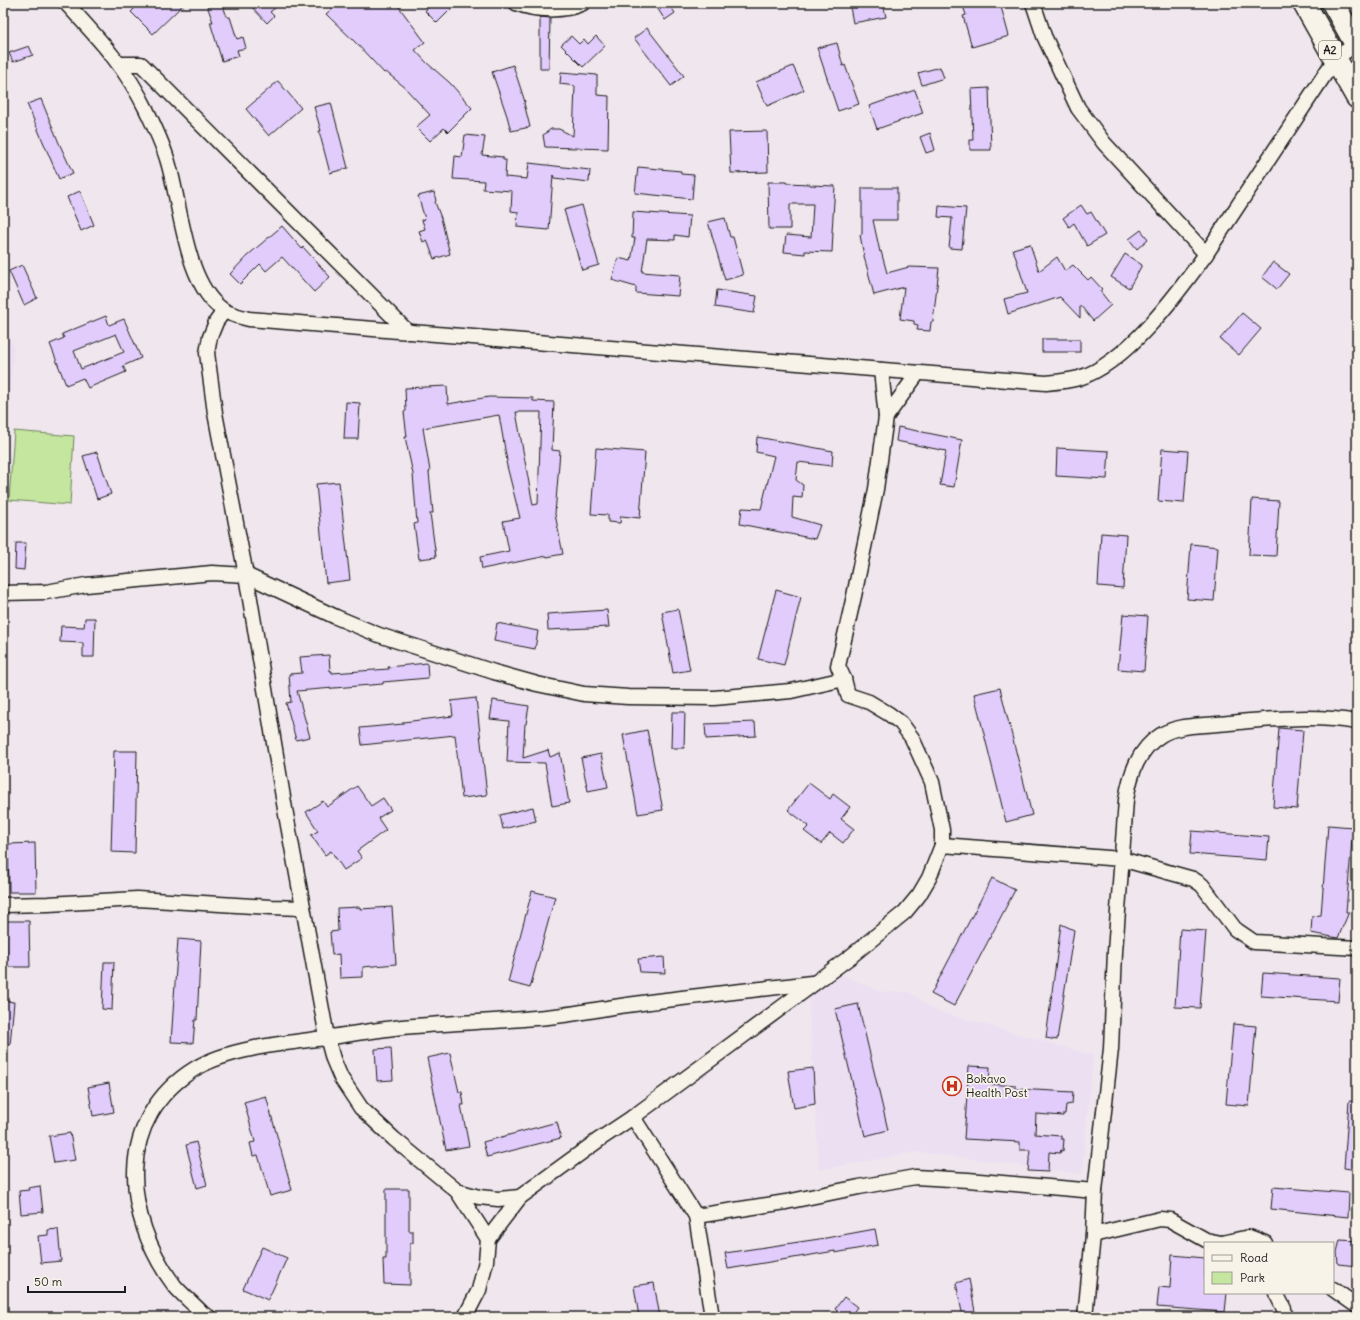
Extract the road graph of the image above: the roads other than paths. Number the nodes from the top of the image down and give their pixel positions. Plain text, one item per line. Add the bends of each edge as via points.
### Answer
1 (66, 3) edge
2 (516, 3) edge
3 (583, 3) edge
4 (1033, 3) edge
5 (1304, 3) edge
6 (1333, 3) edge
7 (1357, 45) edge
8 (1335, 59) junction
9 (120, 64) junction
10 (1357, 97) edge
11 (1206, 254) junction
12 (224, 311) junction
13 (408, 332) junction
14 (881, 370) junction
15 (918, 373) junction
16 (886, 417) junction
17 (246, 575) junction
18 (3, 594) edge
19 (844, 679) junction
20 (1357, 722) edge
21 (942, 845) junction
22 (1121, 860) junction
23 (3, 905) edge
24 (304, 908) junction
25 (1357, 948) edge
26 (814, 983) junction
27 (326, 1038) junction
28 (633, 1117) junction
29 (457, 1191) junction
30 (1095, 1191) junction
31 (520, 1197) junction
32 (696, 1216) junction
33 (1093, 1235) junction
34 (488, 1239) junction
35 (1250, 1240) edge
36 (1216, 1242) edge
37 (1231, 1242) edge
38 (1260, 1242) edge
39 (1334, 1290) edge
40 (1276, 1294) edge
41 (1357, 1306) edge
42 (209, 1317) edge
43 (466, 1317) edge
44 (712, 1317) edge
45 (1085, 1317) edge
46 (1285, 1317) edge

1 - 9 street
2 - 3 street via 552,11 576,7
4 - 11 street via 1044,36 1078,108 1104,143
5 - 8 highway, A2
6 - 7 highway, A2
7 - 8 street
8 - 10 highway, A2
8 - 11 street
9 - 12 street via 147,110 168,161 197,277 212,300
9 - 13 street via 141,64
11 - 15 street via 1184,285 1137,337 1104,366 1080,378 1046,383
12 - 13 street via 249,319
12 - 17 street via 216,322 207,353 215,413
13 - 14 street
14 - 15 street
14 - 16 street
15 - 16 street
16 - 19 street via 876,489 838,666
17 - 18 street via 212,572 86,585 46,592
17 - 19 street via 379,634 494,672 584,694 714,698 791,691
17 - 24 street
19 - 21 street via 848,695 869,702 889,714 912,738 932,782 942,830
20 - 22 street via 1335,718 1275,719 1180,728 1162,734 1149,744 1137,761 1129,781
21 - 22 street
21 - 26 street via 929,878 905,912
22 - 25 street via 1193,879 1202,886 1235,929 1254,942
22 - 30 street via 1111,1049
23 - 24 street via 137,899
24 - 27 street
26 - 27 street via 538,1018 402,1027
26 - 28 street
27 - 29 street via 341,1078 361,1108
27 - 42 street via 285,1042 249,1050 221,1057 196,1068 171,1086 153,1108 142,1129 137,1147 135,1173 136,1203 142,1223 155,1255 175,1286
28 - 31 street
28 - 32 street
29 - 31 street via 498,1199
29 - 34 street
30 - 32 street via 916,1177
30 - 33 street
31 - 34 street
32 - 44 street
33 - 36 street via 1160,1219 1170,1220 1206,1240
33 - 45 street
34 - 43 street via 479,1290
35 - 37 street
35 - 38 street
39 - 41 street
40 - 46 street

